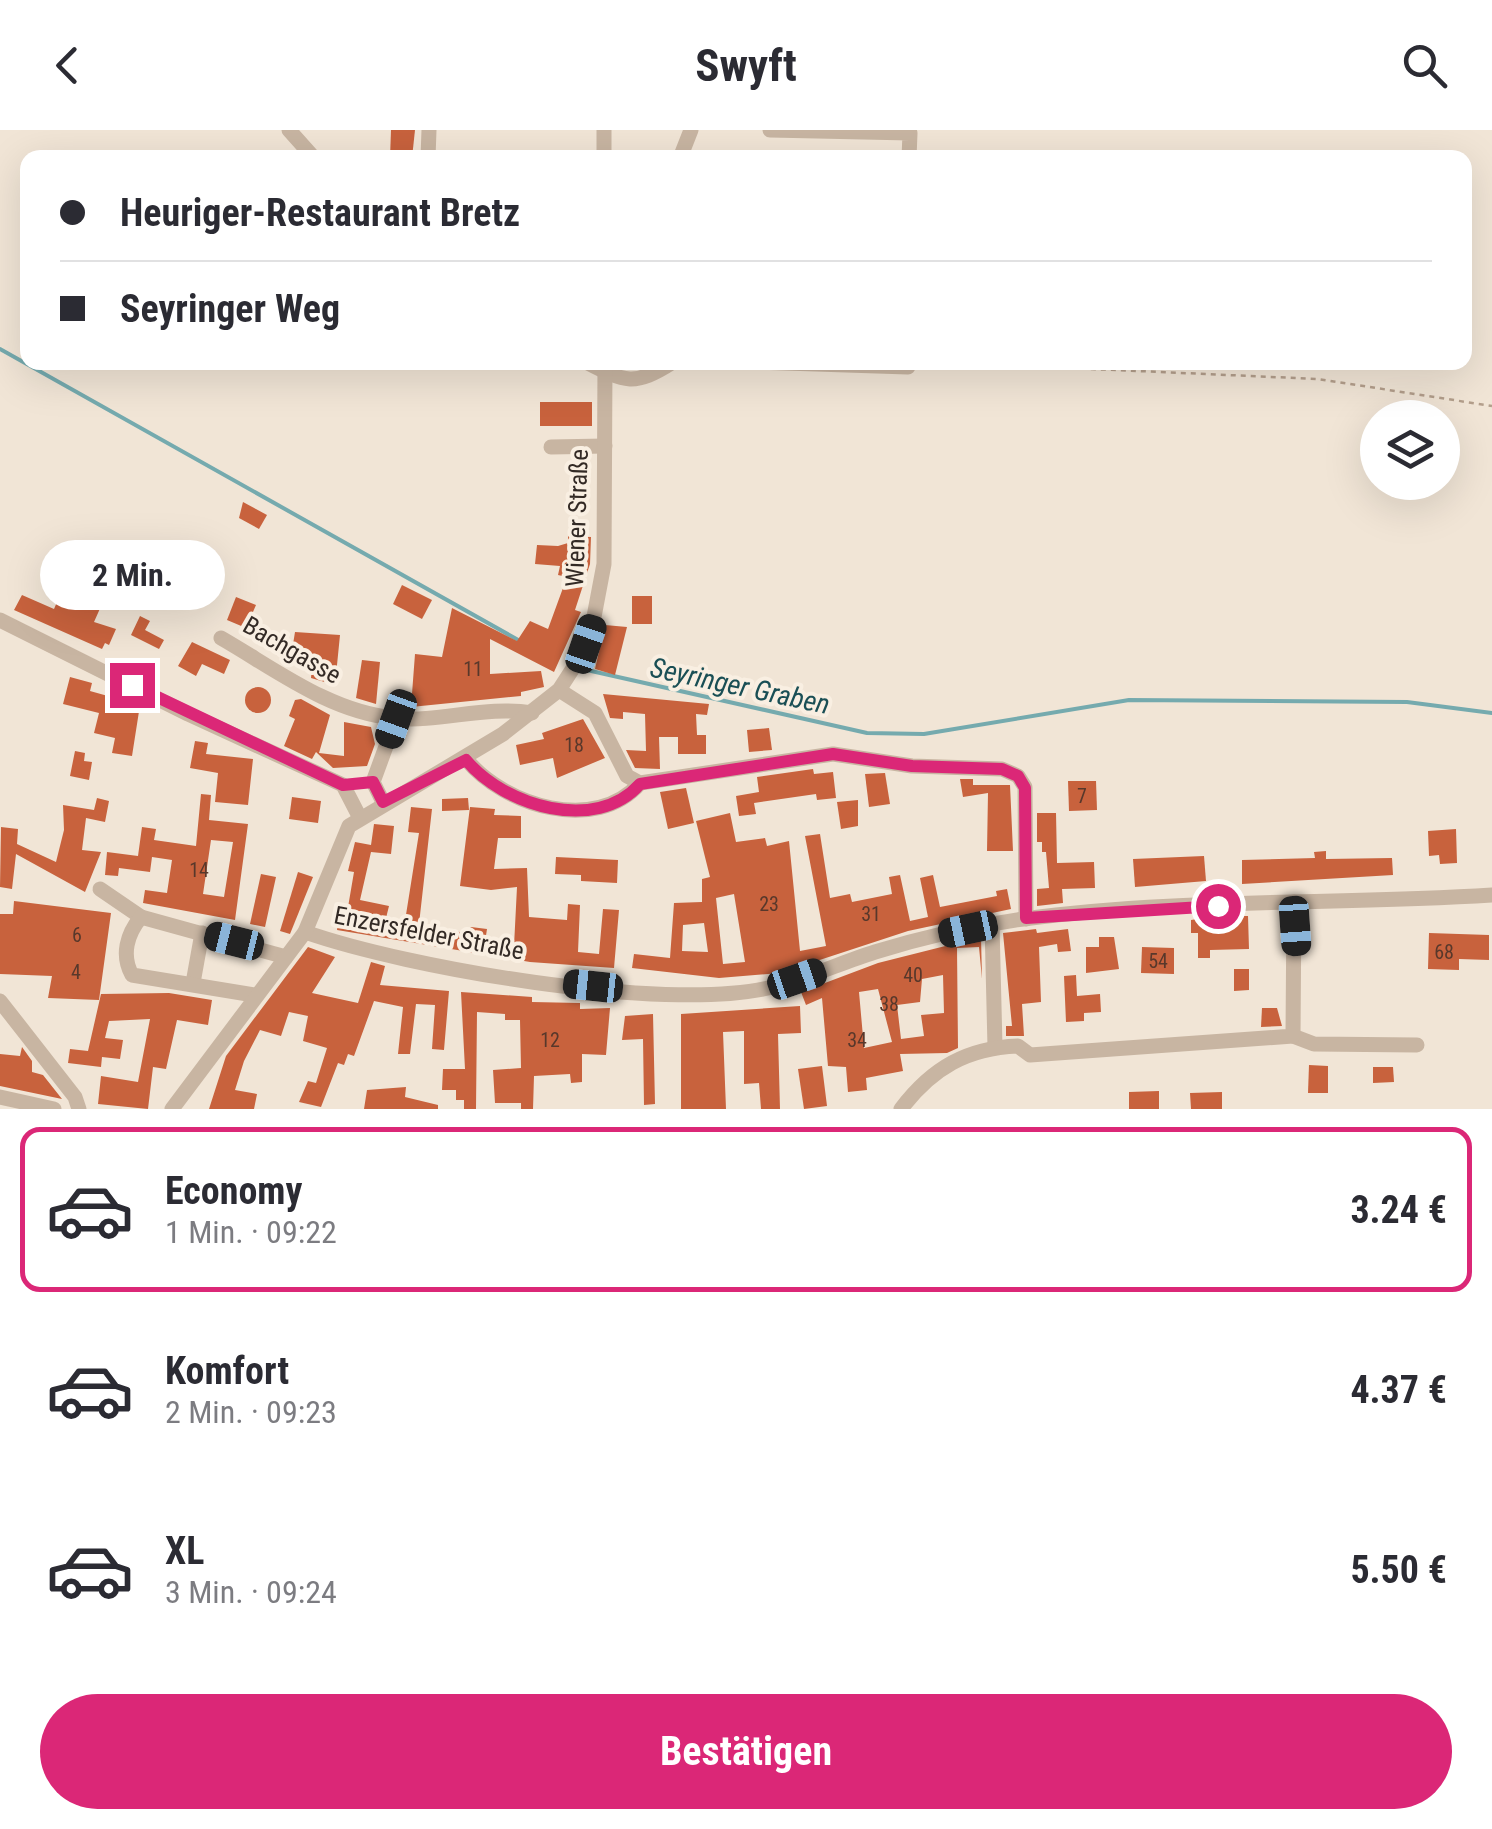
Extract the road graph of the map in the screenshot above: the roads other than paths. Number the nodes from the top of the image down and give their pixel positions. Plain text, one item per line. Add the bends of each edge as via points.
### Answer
1 (289, 130) edge
2 (770, 130) edge
3 (307, 150) edge
4 (910, 150) edge
5 (605, 370) edge
6 (611, 370) edge
7 (662, 370) edge
8 (551, 446) dead end
9 (605, 446) junction
10 (0, 620) edge
11 (222, 638) dead end
12 (562, 686) junction
13 (532, 713) junction
14 (396, 719) junction
15 (466, 760) junction
16 (373, 782) junction
17 (640, 784) junction
18 (343, 785) junction
19 (383, 802) junction
20 (359, 816) junction
21 (100, 890) dead end
22 (1492, 895) edge
23 (1294, 902) junction
24 (141, 916) junction
25 (1026, 918) junction
26 (992, 924) junction
27 (304, 932) junction
28 (202, 933) junction
29 (286, 957) junction
30 (193, 983) junction
31 (254, 995) junction
32 (0, 1001) edge
33 (1293, 1036) junction
34 (1417, 1045) dead end
35 (996, 1047) junction
36 (0, 1097) edge
37 (54, 1109) edge
38 (79, 1109) edge
39 (172, 1109) edge
40 (902, 1109) edge

1 - 3 street
2 - 4 street via 910,133
5 - 9 street, Wiener Straße
6 - 7 street via 630,380
8 - 9 street
9 - 12 street, Wiener Straße via 604,564 594,622
10 - 18 street
11 - 14 street, Bachgasse via 337,705
12 - 13 street, Wiener Straße
12 - 17 street via 595,713 627,776
13 - 14 street via 504,708
13 - 15 street, Wiener Straße
14 - 16 street
15 - 17 street via 498,790 570,813 625,801
15 - 19 street, Wiener Straße
16 - 18 street
16 - 19 street
17 - 25 street via 833,754 1002,769 1025,788
18 - 20 street
19 - 20 street, Wiener Straße
20 - 27 street, Wiener Straße via 344,834
21 - 24 street
22 - 23 street, Enzersfelder Straße
23 - 25 street, Enzersfelder Straße
23 - 33 street
24 - 28 street
24 - 30 street via 130,930 125,962 132,975
25 - 26 street, Enzersfelder Straße
26 - 27 street, Enzersfelder Straße via 878,951 770,988 704,994 560,983 428,963
26 - 35 street
27 - 29 street, Wiener Straße
28 - 29 street
28 - 30 street
29 - 31 street, Wiener Straße
30 - 31 street
31 - 39 street, Wiener Straße
32 - 38 street
33 - 34 street via 1314,1044
33 - 35 street via 1030,1056 1018,1046
35 - 40 street via 934,1072
36 - 37 street

